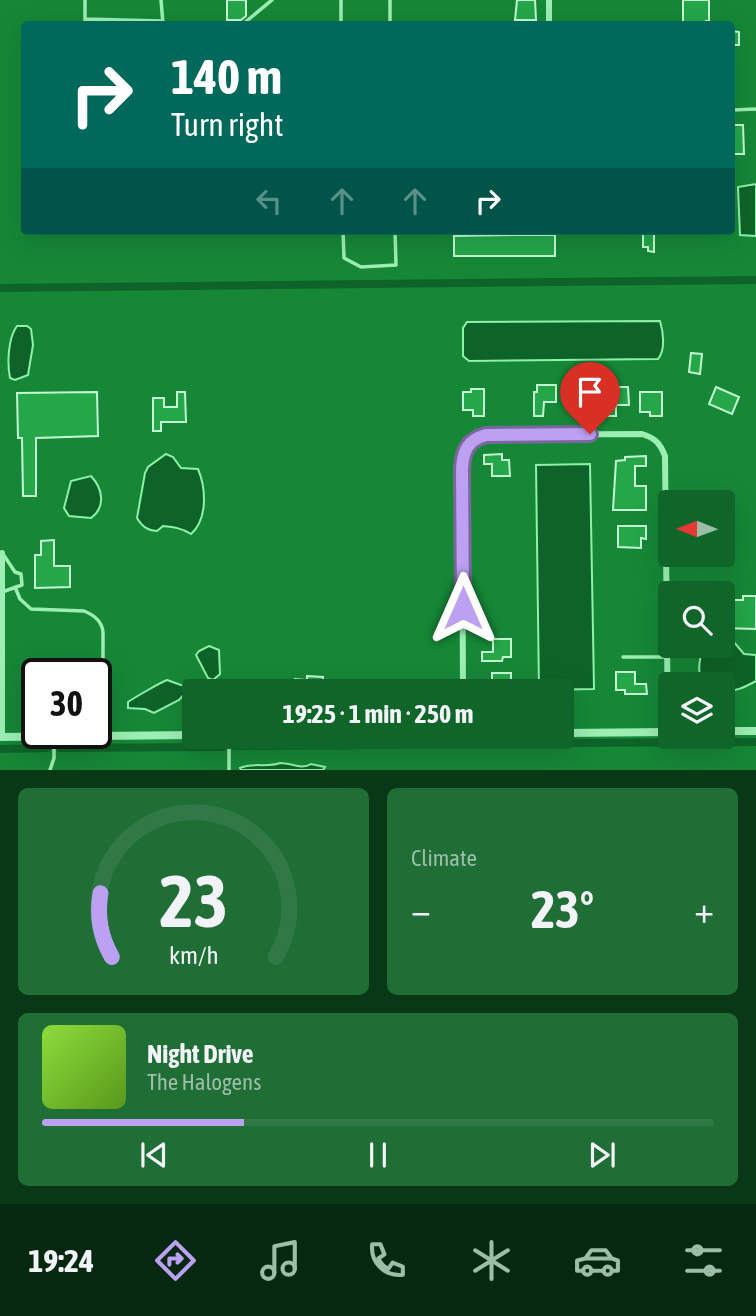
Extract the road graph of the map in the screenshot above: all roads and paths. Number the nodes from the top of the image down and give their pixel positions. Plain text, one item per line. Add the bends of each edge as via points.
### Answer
1 (85, 0) edge
2 (161, 0) edge
3 (272, 0) edge
4 (341, 0) edge
5 (390, 0) edge
6 (549, 0) edge
7 (85, 21) edge
8 (162, 21) edge
9 (247, 21) edge
10 (341, 21) edge
11 (390, 21) edge
12 (549, 21) edge
13 (756, 109) edge
14 (735, 110) edge
15 (344, 235) edge
16 (395, 235) edge
17 (2, 553) joint
18 (666, 581) edge
19 (15, 587) junction
20 (2, 592) junction
21 (623, 657) dead end
22 (658, 657) edge
23 (103, 658) edge
24 (463, 679) edge
25 (735, 731) edge
26 (756, 731) edge
27 (658, 732) edge
28 (574, 733) edge
29 (182, 735) edge
30 (112, 736) edge
31 (1, 737) edge
32 (21, 737) edge
33 (54, 749) edge
34 (229, 749) edge
35 (50, 770) edge
36 (229, 770) edge

1 - 7 lane
2 - 8 lane
3 - 9 lane
4 - 10 lane
5 - 11 lane
6 - 12 street
13 - 14 lane
15 - 16 lane via 344,258 361,267 396,265
17 - 19 lane via 21,574 22,585
17 - 20 street
18 - 24 street via 665,456 653,438 642,434 476,438 463,455
19 - 20 lane
19 - 23 lane via 31,609 92,614 103,632
20 - 31 street
21 - 22 lane
25 - 26 street
27 - 28 street
29 - 30 street
31 - 32 street
33 - 35 lane
34 - 36 lane

